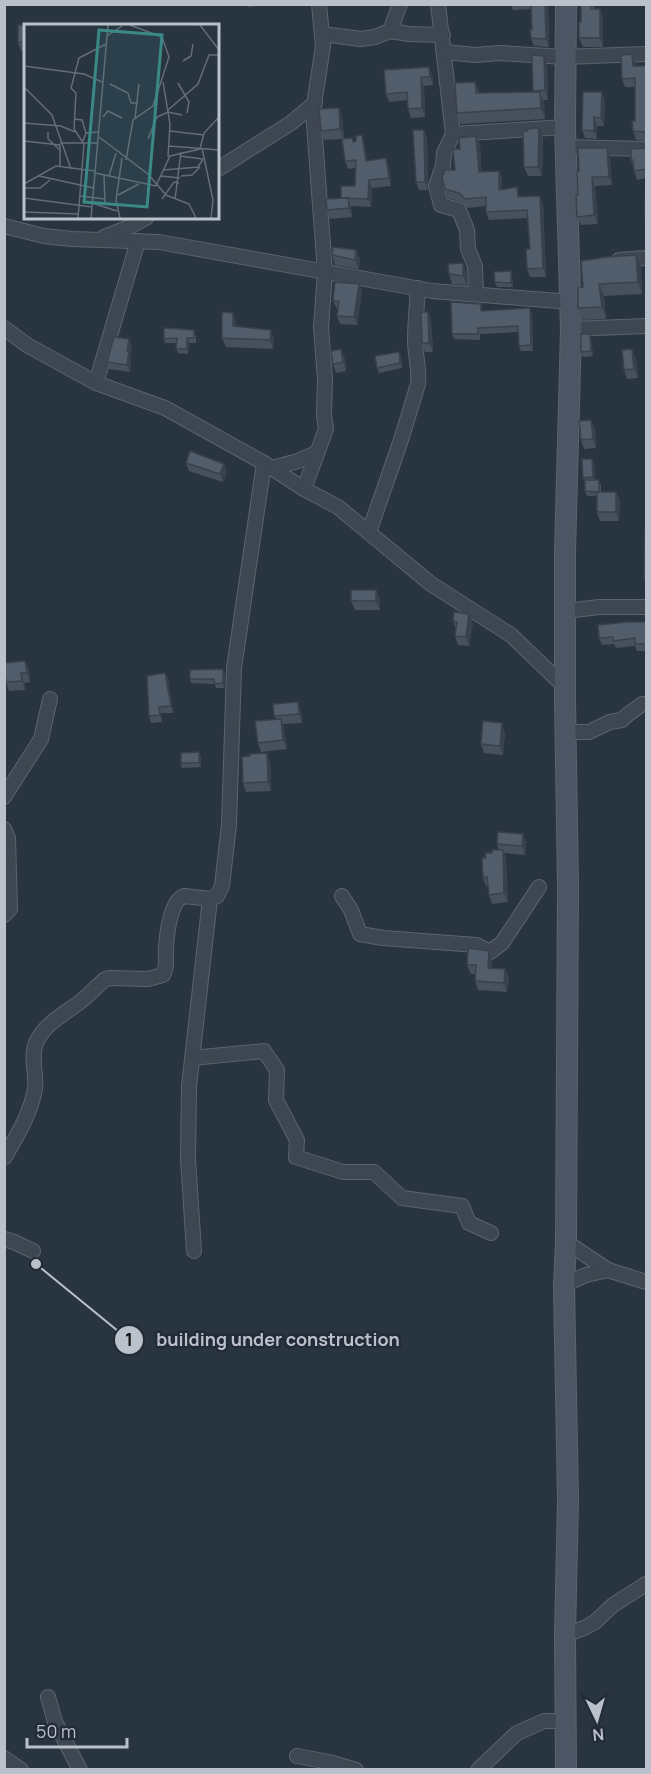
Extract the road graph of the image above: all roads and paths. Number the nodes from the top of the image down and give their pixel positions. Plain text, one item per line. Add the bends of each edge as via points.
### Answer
1 (320, 4) edge
2 (400, 4) edge
3 (438, 4) edge
4 (566, 4) edge
5 (390, 31) junction
6 (322, 34) junction
7 (443, 35) junction
8 (445, 52) junction
9 (646, 54) edge
10 (564, 57) junction
11 (315, 103) junction
12 (565, 127) junction
13 (453, 134) junction
14 (565, 147) junction
15 (646, 149) edge
16 (219, 168) edge
17 (144, 219) edge
18 (4, 226) edge
19 (97, 240) junction
20 (138, 241) junction
21 (646, 258) edge
22 (610, 260) edge
23 (325, 272) junction
24 (418, 288) junction
25 (476, 294) junction
26 (571, 302) junction
27 (646, 326) edge
28 (4, 327) edge
29 (571, 329) junction
30 (96, 383) junction
31 (316, 453) junction
32 (268, 466) junction
33 (304, 489) junction
34 (369, 532) junction
35 (646, 608) edge
36 (566, 611) junction
37 (565, 687) junction
38 (50, 699) dead end
39 (646, 704) edge
40 (566, 732) junction
41 (4, 797) edge
42 (4, 829) edge
43 (539, 887) dead end
44 (342, 896) dead end
45 (210, 899) junction
46 (4, 915) edge
47 (192, 1058) junction
48 (4, 1158) edge
49 (491, 1233) dead end
50 (4, 1239) edge
51 (566, 1242) junction
52 (33, 1251) dead end
53 (194, 1251) dead end
54 (609, 1270) junction
55 (646, 1282) edge
56 (564, 1286) junction
57 (646, 1584) edge
58 (565, 1635) junction
59 (48, 1697) dead end
60 (566, 1720) junction
61 (297, 1756) dead end
62 (4, 1758) edge
63 (21, 1770) edge
64 (80, 1770) edge
65 (356, 1770) edge
66 (478, 1770) edge
67 (566, 1770) edge

1 - 6 street
2 - 5 street
3 - 7 street
4 - 10 main road
5 - 6 street via 361,39
5 - 7 street
6 - 11 street
7 - 8 street
8 - 10 street
8 - 13 street
9 - 10 street
10 - 12 main road
11 - 16 street via 291,123
11 - 23 street
12 - 13 street
12 - 14 main road
13 - 25 street via 436,186 441,205 459,210 467,230
14 - 15 street
14 - 26 main road via 575,266
17 - 19 street
18 - 19 street via 44,236
19 - 20 street
20 - 23 street
20 - 30 street
21 - 22 street
23 - 24 street
23 - 31 street via 321,327 326,429
24 - 25 street
24 - 34 street via 418,384
25 - 26 street
26 - 29 main road
27 - 29 street
28 - 30 street via 27,345
29 - 36 main road
30 - 32 street via 165,408
31 - 32 street
31 - 33 street
32 - 33 street
32 - 45 street via 234,668 229,825 222,886 217,896
33 - 34 street via 338,507
34 - 37 street via 431,584 510,635
35 - 36 street
36 - 37 main road
37 - 40 main road
38 - 41 street via 41,739
39 - 40 street via 627,713 622,720 595,730
40 - 51 main road
42 - 46 street via 8,838 10,909
43 - 44 street via 502,943 490,952 476,945 360,934
45 - 47 street
45 - 48 street via 184,896 174,903 163,975 104,980 42,1032 33,1053 36,1077 32,1104
47 - 49 street via 264,1051 277,1070 276,1100 297,1140 296,1157 343,1172 374,1172 402,1198 462,1206 469,1223
47 - 53 street via 188,1159
50 - 52 street
51 - 54 street
51 - 56 main road
54 - 55 street
54 - 56 street
56 - 58 main road via 568,1500
57 - 58 street via 613,1605 596,1622
58 - 60 main road
59 - 64 street via 55,1722
60 - 66 street via 544,1721 524,1729
60 - 67 main road
61 - 65 street
62 - 63 street

